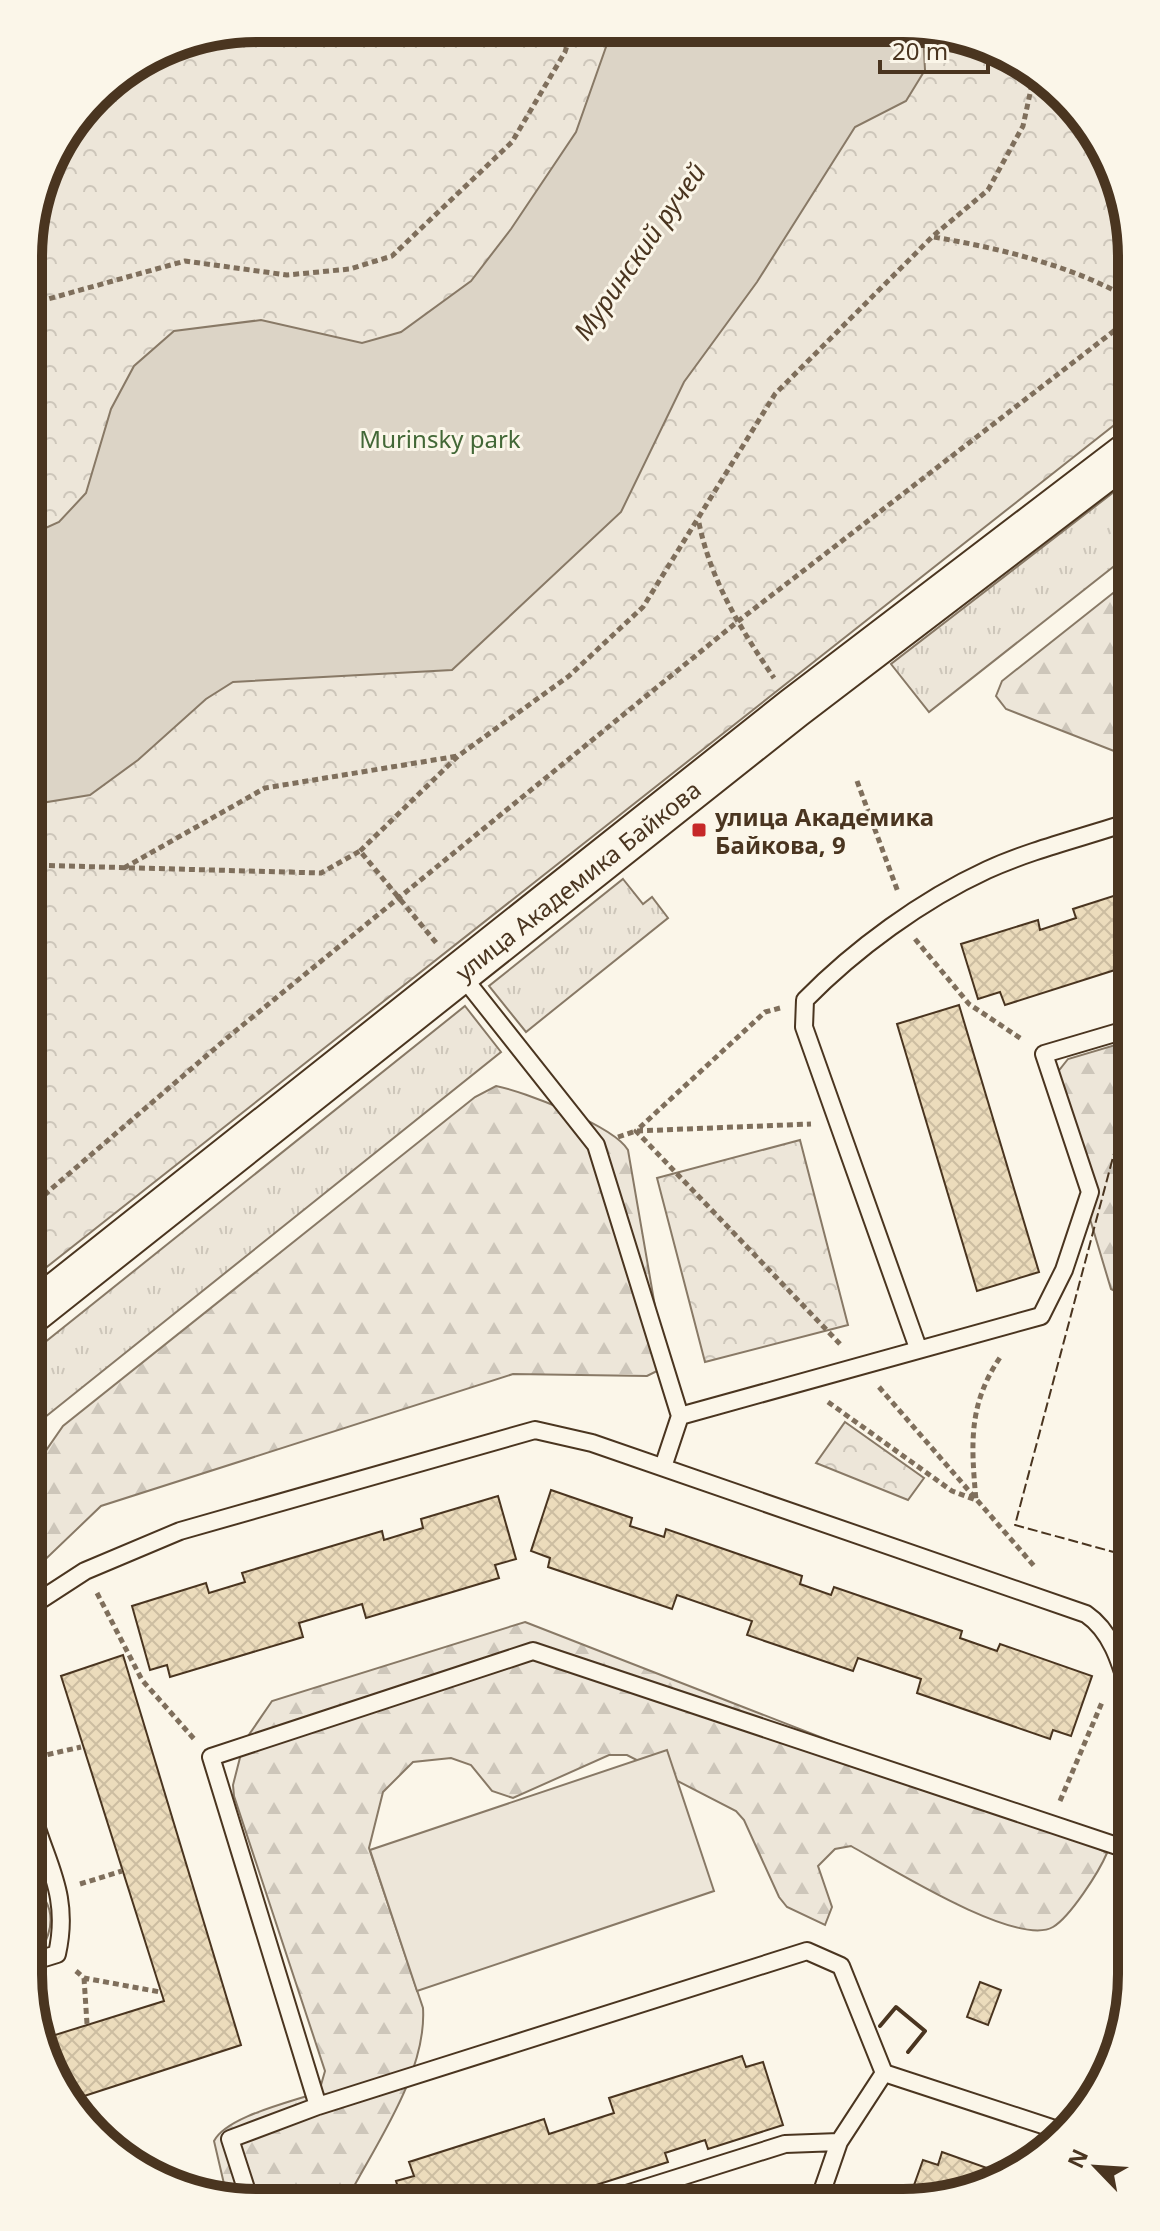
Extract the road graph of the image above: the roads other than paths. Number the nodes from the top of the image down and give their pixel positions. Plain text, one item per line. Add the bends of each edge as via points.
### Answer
1 (1118, 461) edge
2 (1118, 826) edge
3 (459, 972) junction
4 (1118, 1032) edge
5 (42, 1305) edge
6 (918, 1348) junction
7 (680, 1416) junction
8 (663, 1467) junction
9 (42, 1599) edge
10 (1118, 1658) edge
11 (42, 1836) edge
12 (1118, 1846) edge
13 (42, 1959) edge
14 (884, 2073) junction
15 (318, 2106) junction
16 (1053, 2128) edge
17 (839, 2142) junction
18 (246, 2188) edge
19 (642, 2189) edge
20 (823, 2189) edge

1 - 3 street, улица Академика Байкова
2 - 6 lane via 988,870 907,917 805,1000 804,1027
3 - 5 street, улица Академика Байкова
3 - 7 lane via 596,1145
4 - 6 lane via 1044,1054 1090,1192 1064,1270 1041,1316
6 - 7 lane
7 - 8 lane
8 - 9 lane via 535,1430 180,1531 85,1571
8 - 10 lane via 1065,1605 1101,1624
11 - 13 lane via 60,1889 64,1925 57,1954
12 - 15 lane via 533,1651 211,1757
14 - 15 lane via 841,1966 807,1951
14 - 16 lane
14 - 17 lane
15 - 18 lane via 230,2139
17 - 19 lane via 785,2144
17 - 20 lane

